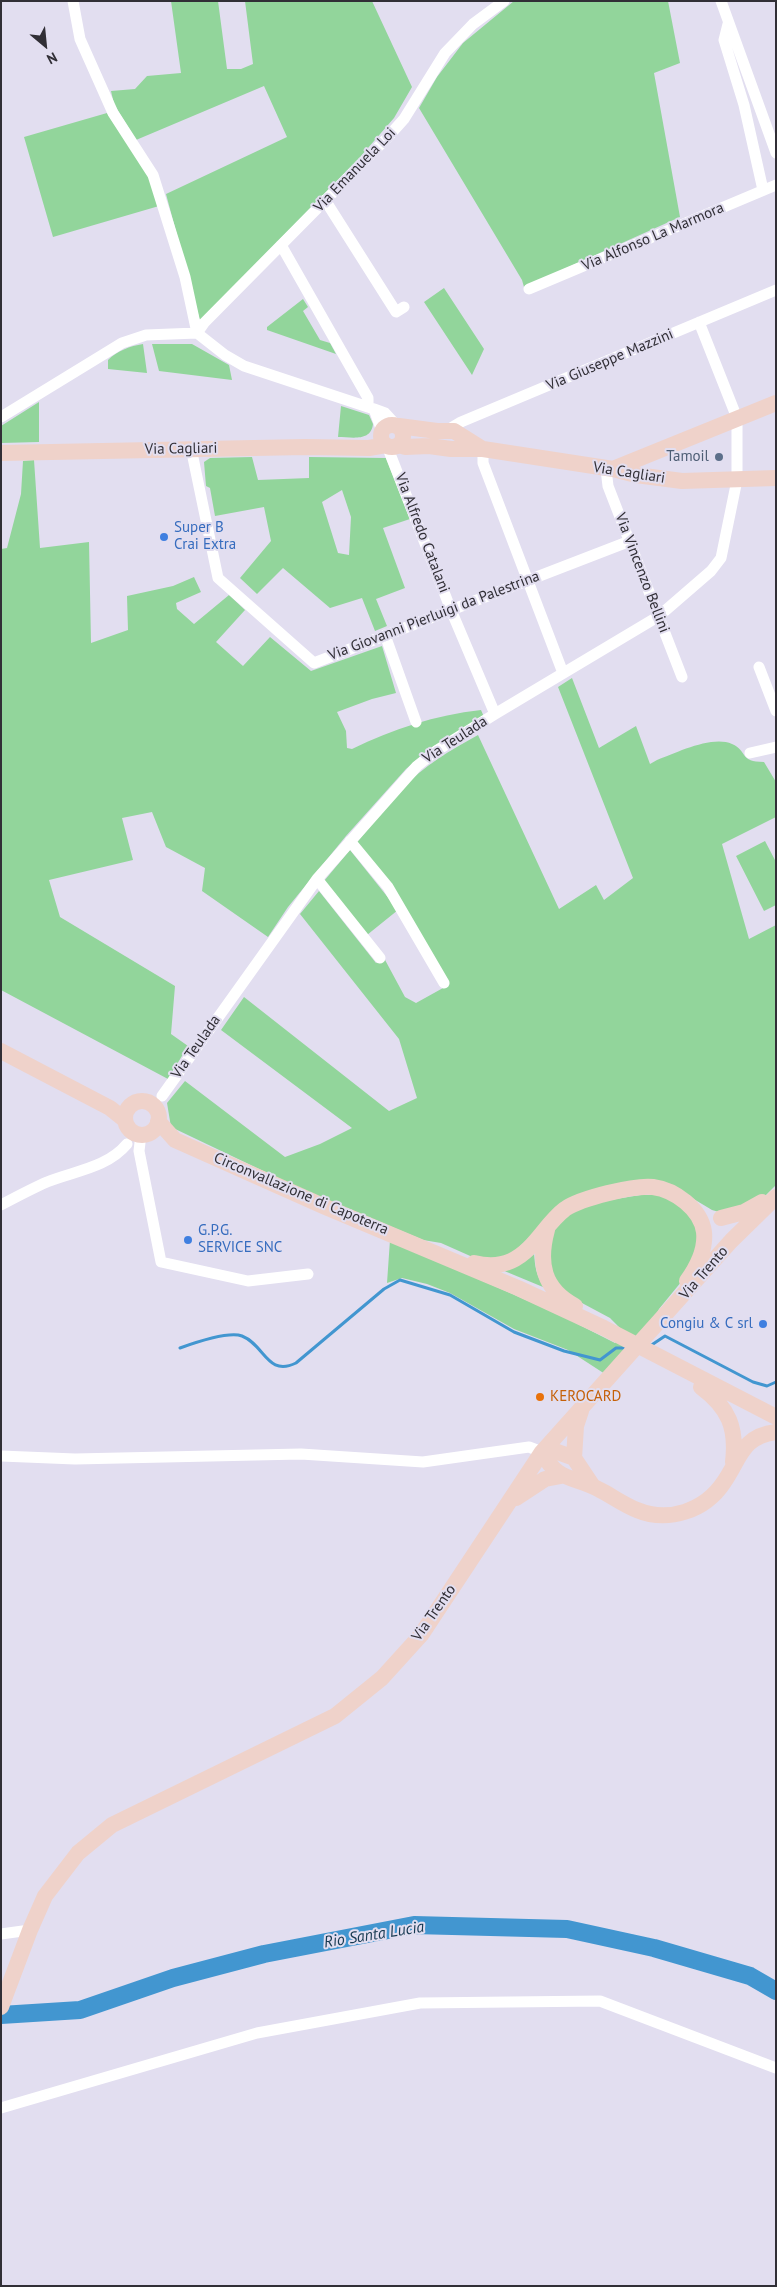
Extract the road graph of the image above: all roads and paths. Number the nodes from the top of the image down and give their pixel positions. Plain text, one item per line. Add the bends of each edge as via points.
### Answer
1 (73, 1) edge
2 (504, 1) edge
3 (720, 1) edge
4 (736, 64) junction
5 (776, 153) edge
6 (776, 185) edge
7 (763, 190) junction
8 (325, 200) junction
9 (280, 245) junction
10 (529, 289) dead end
11 (776, 290) edge
12 (404, 307) dead end
13 (698, 322) junction
14 (197, 333) junction
15 (776, 403) edge
16 (1, 417) edge
17 (737, 418) junction
18 (387, 430) junction
19 (446, 431) junction
20 (459, 443) junction
21 (191, 448) junction
22 (483, 449) junction
23 (2, 452) edge
24 (609, 469) junction
25 (776, 478) edge
26 (737, 480) junction
27 (630, 541) junction
28 (528, 580) junction
29 (451, 610) junction
30 (659, 616) junction
31 (385, 635) junction
32 (759, 667) dead end
33 (563, 673) junction
34 (682, 678) dead end
35 (776, 711) edge
36 (495, 714) junction
37 (416, 722) dead end
38 (776, 747) edge
39 (750, 753) dead end
40 (350, 840) junction
41 (317, 879) junction
42 (380, 958) dead end
43 (444, 983) dead end
44 (1, 1051) edge
45 (142, 1121) junction
46 (776, 1189) edge
47 (776, 1197) edge
48 (688, 1204) junction
49 (1, 1205) edge
50 (721, 1218) junction
51 (548, 1228) junction
52 (703, 1229) junction
53 (731, 1241) junction
54 (431, 1250) junction
55 (308, 1274) dead end
56 (675, 1306) junction
57 (604, 1328) junction
58 (688, 1373) junction
59 (584, 1405) junction
60 (776, 1417) edge
61 (776, 1432) edge
62 (542, 1452) junction
63 (1, 1456) edge
64 (574, 1458) junction
65 (732, 1467) junction
66 (561, 1476) junction
67 (592, 1485) junction
68 (504, 1507) junction
69 (1, 1934) edge
70 (28, 1936) junction
71 (1, 2007) edge
72 (776, 2068) edge
73 (1, 2108) edge

1 - 14 street via 83,46 113,113 153,174 185,277
2 - 8 street, Via Emanuela Loi via 473,24 450,48 431,72 404,119
3 - 4 street
4 - 5 street
4 - 7 street
6 - 7 street, Via Alfonso La Marmora
7 - 10 street, Via Alfonso La Marmora
8 - 9 street, Via Emanuela Loi
8 - 12 street via 396,312
9 - 14 street, Via Emanuela Loi
9 - 18 street, Via Alfredo Catalani
11 - 13 street, Via Giuseppe Mazzini
13 - 17 street
13 - 19 street, Via Giuseppe Mazzini
14 - 16 street via 146,335 122,343
14 - 18 street via 244,366
15 - 17 street
17 - 24 street
17 - 26 street, Via Teulada
18 - 19 street, Via Cagliari
18 - 20 street, Via Cagliari via 405,447
18 - 21 street, Via Cagliari via 359,446
18 - 29 street, Via Alfredo Catalani via 394,463
19 - 20 street, Via Cagliari via 454,430
20 - 22 street, Via Cagliari
21 - 23 street, Via Cagliari
21 - 31 street, Via Giovanni Pierluigi da Palestrina via 215,571 220,582 311,662
22 - 24 street, Via Cagliari
22 - 28 street via 483,463
24 - 26 street, Via Cagliari via 682,481
24 - 27 street, Via Vincenzo Bellini via 608,486
25 - 26 street, Via Cagliari
26 - 30 street, Via Teulada via 721,558 711,571
27 - 28 street, Via Giovanni Pierluigi da Palestrina
27 - 30 street, Via Vincenzo Bellini
28 - 29 street, Via Giovanni Pierluigi da Palestrina
28 - 33 street
29 - 31 street, Via Giovanni Pierluigi da Palestrina
29 - 36 street, Via Alfredo Catalani
30 - 33 street, Via Teulada
30 - 34 street, Via Vincenzo Bellini
31 - 37 street
32 - 35 street
33 - 36 street, Via Teulada
36 - 40 street, Via Teulada via 416,766
38 - 39 street
40 - 41 street, Via Teulada
40 - 43 street via 388,887
41 - 42 street
41 - 45 street, Via Teulada
44 - 45 street, Circonvallazione di Capoterra via 110,1108
45 - 49 street, Via Teulada via 121,1151 104,1163 48,1182
45 - 54 street, Circonvallazione di Capoterra via 167,1140 175,1140
45 - 55 street via 139,1151 161,1262 248,1281
46 - 50 street via 756,1208
47 - 53 street, Via Trento
48 - 50 street
48 - 51 street via 664,1190 641,1187 579,1201 566,1208
48 - 52 street
50 - 53 street
51 - 54 street via 523,1254 496,1265 482,1265 448,1252
51 - 57 street via 542,1260 551,1286 562,1300 595,1317
52 - 53 street via 713,1238
52 - 56 street via 702,1253
53 - 56 street, Via Trento
54 - 57 street, Circonvallazione di Capoterra
56 - 59 street, Via Trento
57 - 58 street, Circonvallazione di Capoterra
58 - 60 street
58 - 65 street via 692,1381 714,1396 729,1418 735,1446
59 - 62 street, Via Trento
59 - 64 street via 576,1426
61 - 65 street via 753,1440 742,1449
62 - 63 street via 529,1447 423,1462 301,1454
62 - 64 street via 555,1451
62 - 66 street via 549,1467
62 - 68 street, Via Trento
64 - 67 street
65 - 67 street via 713,1495 699,1506 667,1516 636,1510
66 - 67 street
66 - 68 street via 532,1486
68 - 70 street, Via Trento via 421,1636 382,1678 335,1716 112,1825 78,1853 54,1881
69 - 70 street
70 - 71 street, Via Trento
72 - 73 street via 600,2001 420,2003 257,2033

